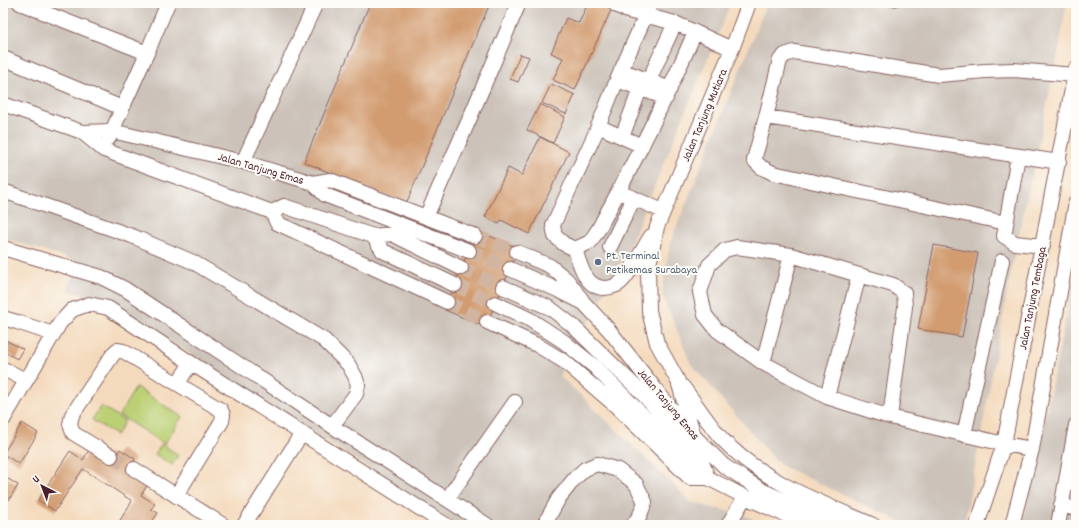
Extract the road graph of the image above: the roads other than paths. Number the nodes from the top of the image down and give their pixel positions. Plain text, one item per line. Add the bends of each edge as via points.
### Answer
1 (20, 3) edge
2 (168, 3) edge
3 (316, 3) edge
4 (519, 3) edge
5 (749, 3) edge
6 (616, 5) dead end
7 (648, 9) edge
8 (675, 23) junction
9 (695, 32) junction
10 (732, 49) junction
11 (147, 53) junction
12 (3, 58) edge
13 (1075, 72) edge
14 (619, 75) junction
15 (645, 85) junction
16 (668, 93) junction
17 (3, 104) edge
18 (122, 108) junction
19 (766, 117) junction
20 (598, 126) junction
21 (112, 131) junction
22 (82, 132) junction
23 (622, 137) junction
24 (642, 146) junction
25 (104, 150) junction
26 (1018, 156) junction
27 (243, 162) junction
28 (1059, 162) junction
29 (313, 183) junction
30 (3, 191) edge
31 (619, 191) junction
32 (634, 198) junction
33 (1076, 202) edge
34 (663, 211) junction
35 (272, 212) junction
36 (426, 217) junction
37 (1006, 223) junction
38 (657, 227) junction
39 (373, 236) junction
40 (475, 236) tunnel mouth
41 (1042, 246) junction
42 (3, 248) edge
43 (610, 248) dead end
44 (575, 250) junction
45 (469, 251) tunnel mouth
46 (517, 252) tunnel mouth
47 (791, 255) junction
48 (1002, 261) dead end
49 (461, 268) tunnel mouth
50 (510, 269) tunnel mouth
51 (859, 275) junction
52 (455, 285) tunnel mouth
53 (503, 287) tunnel mouth
54 (447, 302) tunnel mouth
55 (495, 303) tunnel mouth
56 (584, 303) junction
57 (8, 320) edge
58 (487, 322) tunnel mouth
59 (54, 334) junction
60 (191, 363) junction
61 (763, 363) junction
62 (3, 370) edge
63 (25, 380) junction
64 (678, 381) junction
65 (178, 383) junction
66 (827, 397) junction
67 (515, 402) dead end
68 (4, 416) edge
69 (890, 417) junction
70 (332, 426) junction
71 (1076, 426) edge
72 (302, 433) junction
73 (964, 435) junction
74 (694, 436) junction
75 (1004, 444) junction
76 (1032, 449) junction
77 (111, 456) tunnel mouth
78 (1072, 464) edge
79 (134, 469) tunnel mouth
80 (708, 478) junction
81 (176, 496) junction
82 (745, 497) junction
83 (447, 499) junction
84 (1061, 505) junction
85 (1076, 509) edge
86 (223, 525) edge
87 (244, 525) edge
88 (446, 525) edge
89 (487, 525) edge
90 (544, 525) edge
91 (633, 525) edge
92 (728, 525) edge
93 (808, 525) edge
94 (839, 525) edge
95 (873, 525) edge
96 (977, 525) edge
97 (1012, 525) edge
98 (1058, 525) edge

1 - 11 lane
2 - 11 lane
3 - 27 lane
4 - 36 lane
5 - 10 lane, Jalan Tanjung Mutiara
6 - 7 lane via 628,11
7 - 8 lane
7 - 14 lane
8 - 9 lane
8 - 15 lane
9 - 10 lane
9 - 16 lane
10 - 34 lane, Jalan Tanjung Mutiara
11 - 18 lane
12 - 18 lane
13 - 19 lane via 1014,70 939,75 794,52 780,60
13 - 28 lane, Jalan Tanjung Tembaga
14 - 15 lane
14 - 20 lane
15 - 16 lane
15 - 23 lane
16 - 24 lane
17 - 22 lane
18 - 21 lane
19 - 26 lane
19 - 37 lane via 754,160 773,173
20 - 23 lane
20 - 44 lane via 553,224 555,236
21 - 22 lane, Jalan Tanjung Emas
21 - 25 lane
21 - 27 lane, Jalan Tanjung Emas
22 - 25 lane
23 - 24 lane
24 - 31 lane
25 - 35 lane
26 - 28 lane
26 - 37 lane
27 - 29 lane, Jalan Tanjung Emas
28 - 41 lane, Jalan Tanjung Tembaga
29 - 36 lane via 330,180
29 - 45 lane, Jalan Tanjung Emas via 325,195
30 - 70 lane via 132,236 193,262 324,340 348,364 356,376 358,385 356,394
31 - 32 lane
31 - 44 lane via 590,242
32 - 34 lane
32 - 43 lane
33 - 76 lane
34 - 38 lane, Jalan Tanjung Mutiara
35 - 39 lane via 284,206
35 - 54 lane via 277,223
36 - 40 lane
37 - 41 lane via 1004,236 1009,240
38 - 44 lane, Jalan Tanjung Mutiara via 622,281 611,288 598,287 588,281
38 - 64 lane, Jalan Tanjung Mutiara via 648,269 649,311 657,343
39 - 49 lane via 392,234
39 - 52 lane via 383,251
41 - 75 lane, Jalan Tanjung Tembaga
42 - 70 lane via 102,277 146,303
46 - 56 lane via 550,266 567,280
47 - 51 lane
47 - 61 lane
47 - 61 lane via 737,247 725,250 709,265 700,292 706,315 717,330
48 - 73 lane
50 - 56 lane, Jalan Tanjung Emas
51 - 66 lane
51 - 69 lane via 893,284 904,293 905,307
53 - 80 lane, Jalan Tanjung Emas via 550,308 572,325 641,392 700,457
55 - 80 lane via 529,319 563,341 594,366 694,468
56 - 74 lane, Jalan Tanjung Emas via 609,330
57 - 59 lane
58 - 80 lane via 537,345 565,362 616,406 690,478
59 - 60 lane via 72,310 89,304 108,308
59 - 63 lane
60 - 65 lane
60 - 72 lane
61 - 66 lane
62 - 63 lane
63 - 68 lane
64 - 74 lane, Jalan Tanjung Mutiara
64 - 95 lane via 722,438 755,468 798,492
65 - 77 lane via 123,351 117,350 114,353 72,415 70,424 73,433
65 - 81 lane via 221,410 223,416
66 - 69 lane
67 - 83 lane
69 - 73 lane
70 - 83 lane
71 - 78 lane
72 - 87 lane
72 - 88 lane
73 - 75 lane
74 - 94 lane, Jalan Tanjung Emas via 724,466 763,490
75 - 76 lane
75 - 96 lane, Jalan Tanjung Tembaga
76 - 97 lane
78 - 84 lane
79 - 81 lane
80 - 82 lane
81 - 86 lane
82 - 92 lane
82 - 93 lane
83 - 89 lane
84 - 85 lane
84 - 98 lane
90 - 91 lane via 559,498 575,478 585,469 597,464 618,470 636,484 645,502

